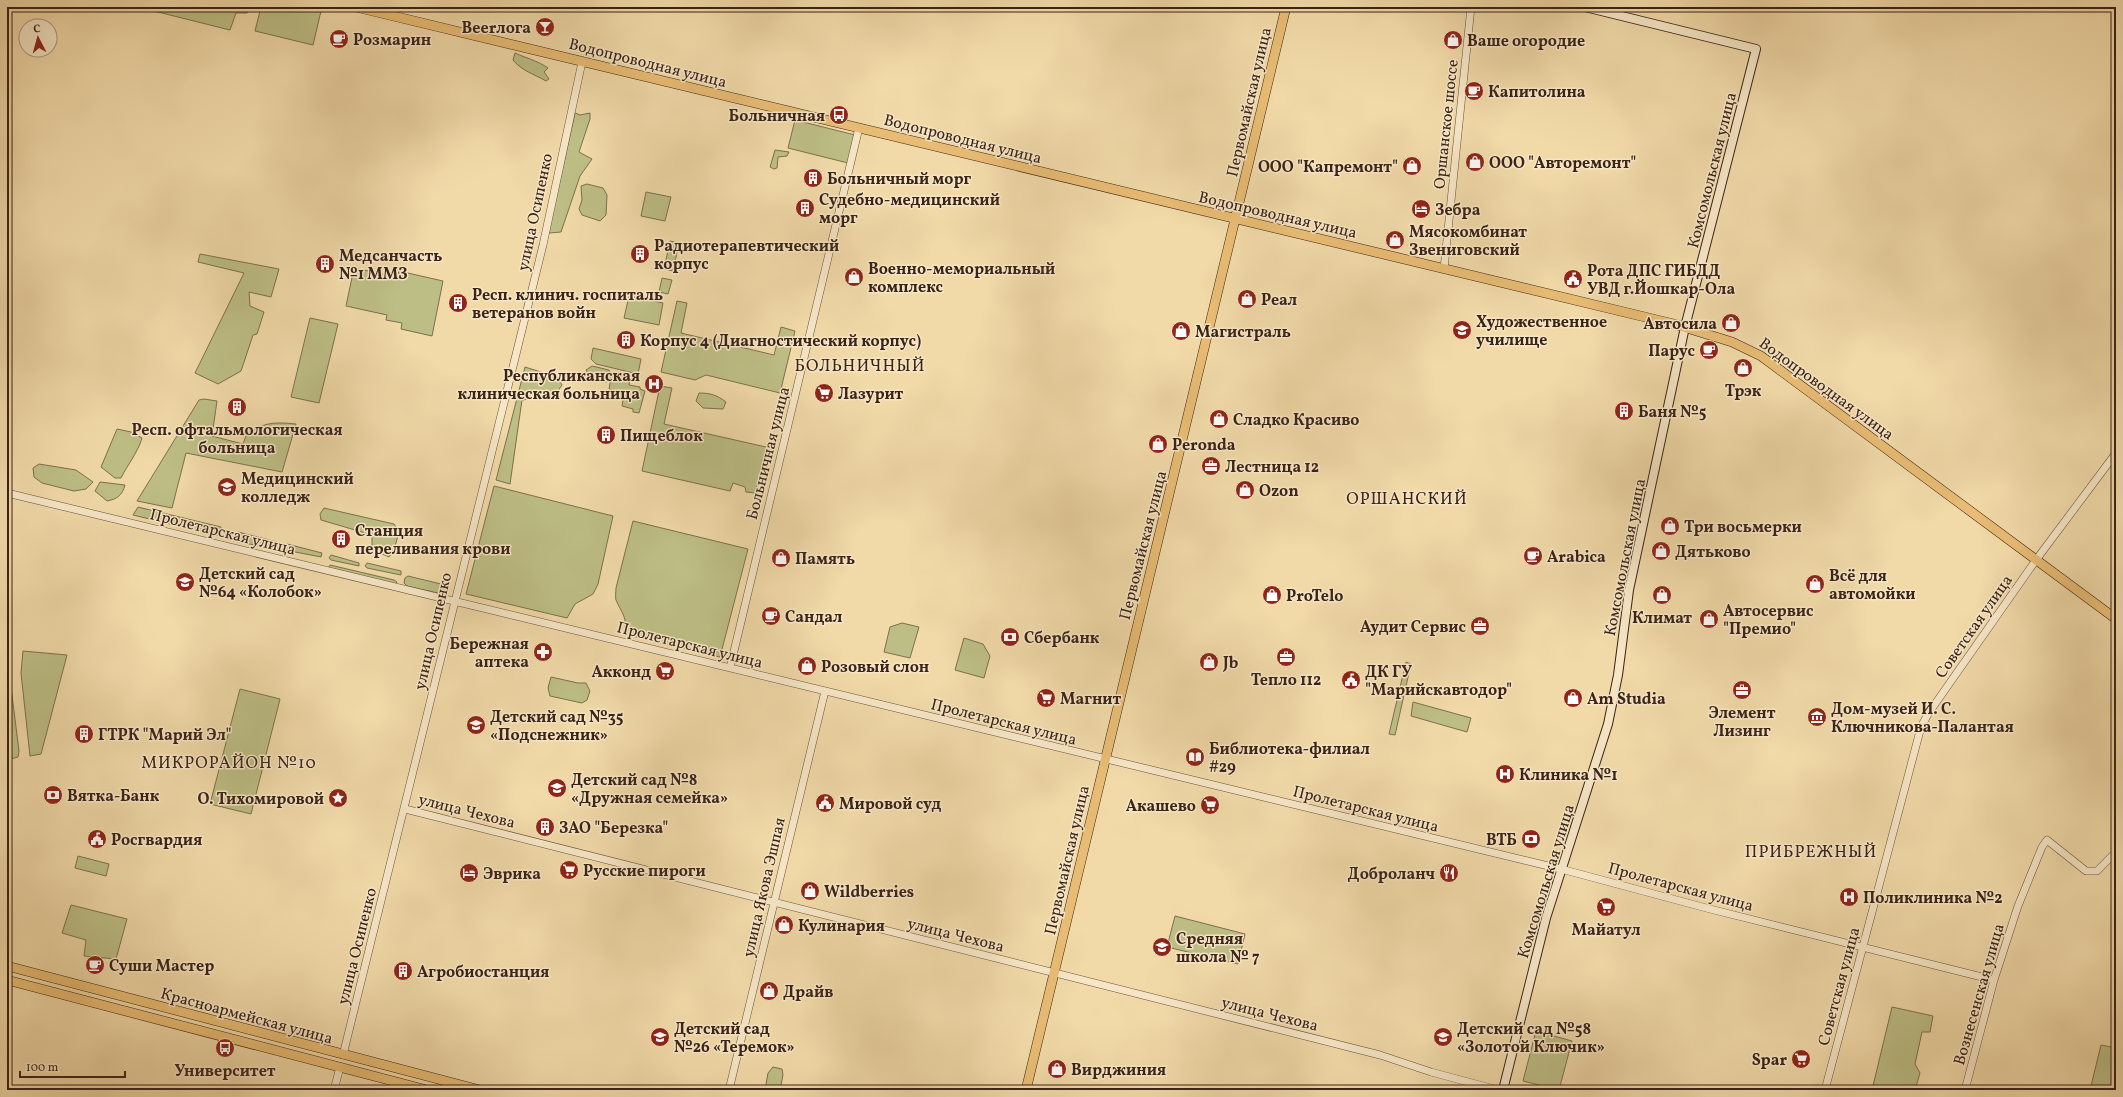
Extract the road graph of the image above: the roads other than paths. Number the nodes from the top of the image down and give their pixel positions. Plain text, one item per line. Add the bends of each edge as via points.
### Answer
1 (356, 7) edge
2 (1286, 7) edge
3 (1471, 7) edge
4 (1585, 7) edge
5 (582, 62) junction
6 (859, 128) junction
7 (1235, 219) junction
8 (1444, 269) junction
9 (1685, 327) junction
10 (2116, 454) edge
11 (7, 493) edge
12 (2036, 560) junction
13 (454, 602) junction
14 (2116, 619) edge
15 (730, 668) junction
16 (825, 691) junction
17 (1106, 760) junction
18 (405, 809) junction
19 (2116, 852) edge
20 (1561, 869) junction
21 (774, 902) junction
22 (1863, 946) junction
23 (7, 966) edge
24 (1054, 973) junction
25 (7, 980) edge
26 (1994, 980) junction
27 (343, 1055) junction
28 (340, 1067) junction
29 (334, 1090) edge
30 (427, 1090) edge
31 (480, 1090) edge
32 (729, 1090) edge
33 (1026, 1090) edge
34 (1498, 1090) edge
35 (1503, 1090) edge
36 (1825, 1090) edge
37 (1965, 1090) edge

1 - 5 main road, Водопроводная улица
2 - 7 main road, Первомайская улица
3 - 8 street, Оршанское шоссе
4 - 9 main road, Комсомольская улица via 1756,49
5 - 6 main road, Водопроводная улица
5 - 13 street, улица Осипенко via 543,245
6 - 7 main road, Водопроводная улица
6 - 15 street, Больничная улица
7 - 8 main road, Водопроводная улица
7 - 17 main road, Первомайская улица
8 - 9 main road, Водопроводная улица
9 - 12 main road, Водопроводная улица via 1732,342 1761,356
9 - 20 main road, Комсомольская улица via 1629,590 1614,700 1601,749
10 - 12 street, Советская улица
11 - 13 street, Пролетарская улица
12 - 14 main road, Водопроводная улица
12 - 22 street, Советская улица via 1921,727
13 - 15 street, Пролетарская улица
13 - 18 street, улица Осипенко
15 - 16 street, Пролетарская улица
16 - 17 street, Пролетарская улица
16 - 21 street, улица Якова Эшпая
17 - 20 street, Пролетарская улица
17 - 24 main road, Первомайская улица
18 - 21 street, улица Чехова
18 - 27 street, улица Осипенко
19 - 26 street, Вознесенская улица via 2097,871 2086,871 2047,840 2037,856
20 - 22 street, Пролетарская улица
20 - 35 main road, Комсомольская улица via 1546,918
21 - 24 street, улица Чехова
21 - 32 street, улица Якова Эшпая
22 - 26 street, Пролетарская улица
22 - 36 street, Советская улица
23 - 27 main road, Красноармейская улица
24 - 33 main road, Первомайская улица
24 - 34 street, улица Чехова via 1380,1055
25 - 28 main road, Красноармейская улица
26 - 37 street, Вознесенская улица
27 - 28 main road, улица Осипенко
27 - 31 main road, Красноармейская улица
28 - 29 street, улица Осипенко
28 - 30 main road, Красноармейская улица

